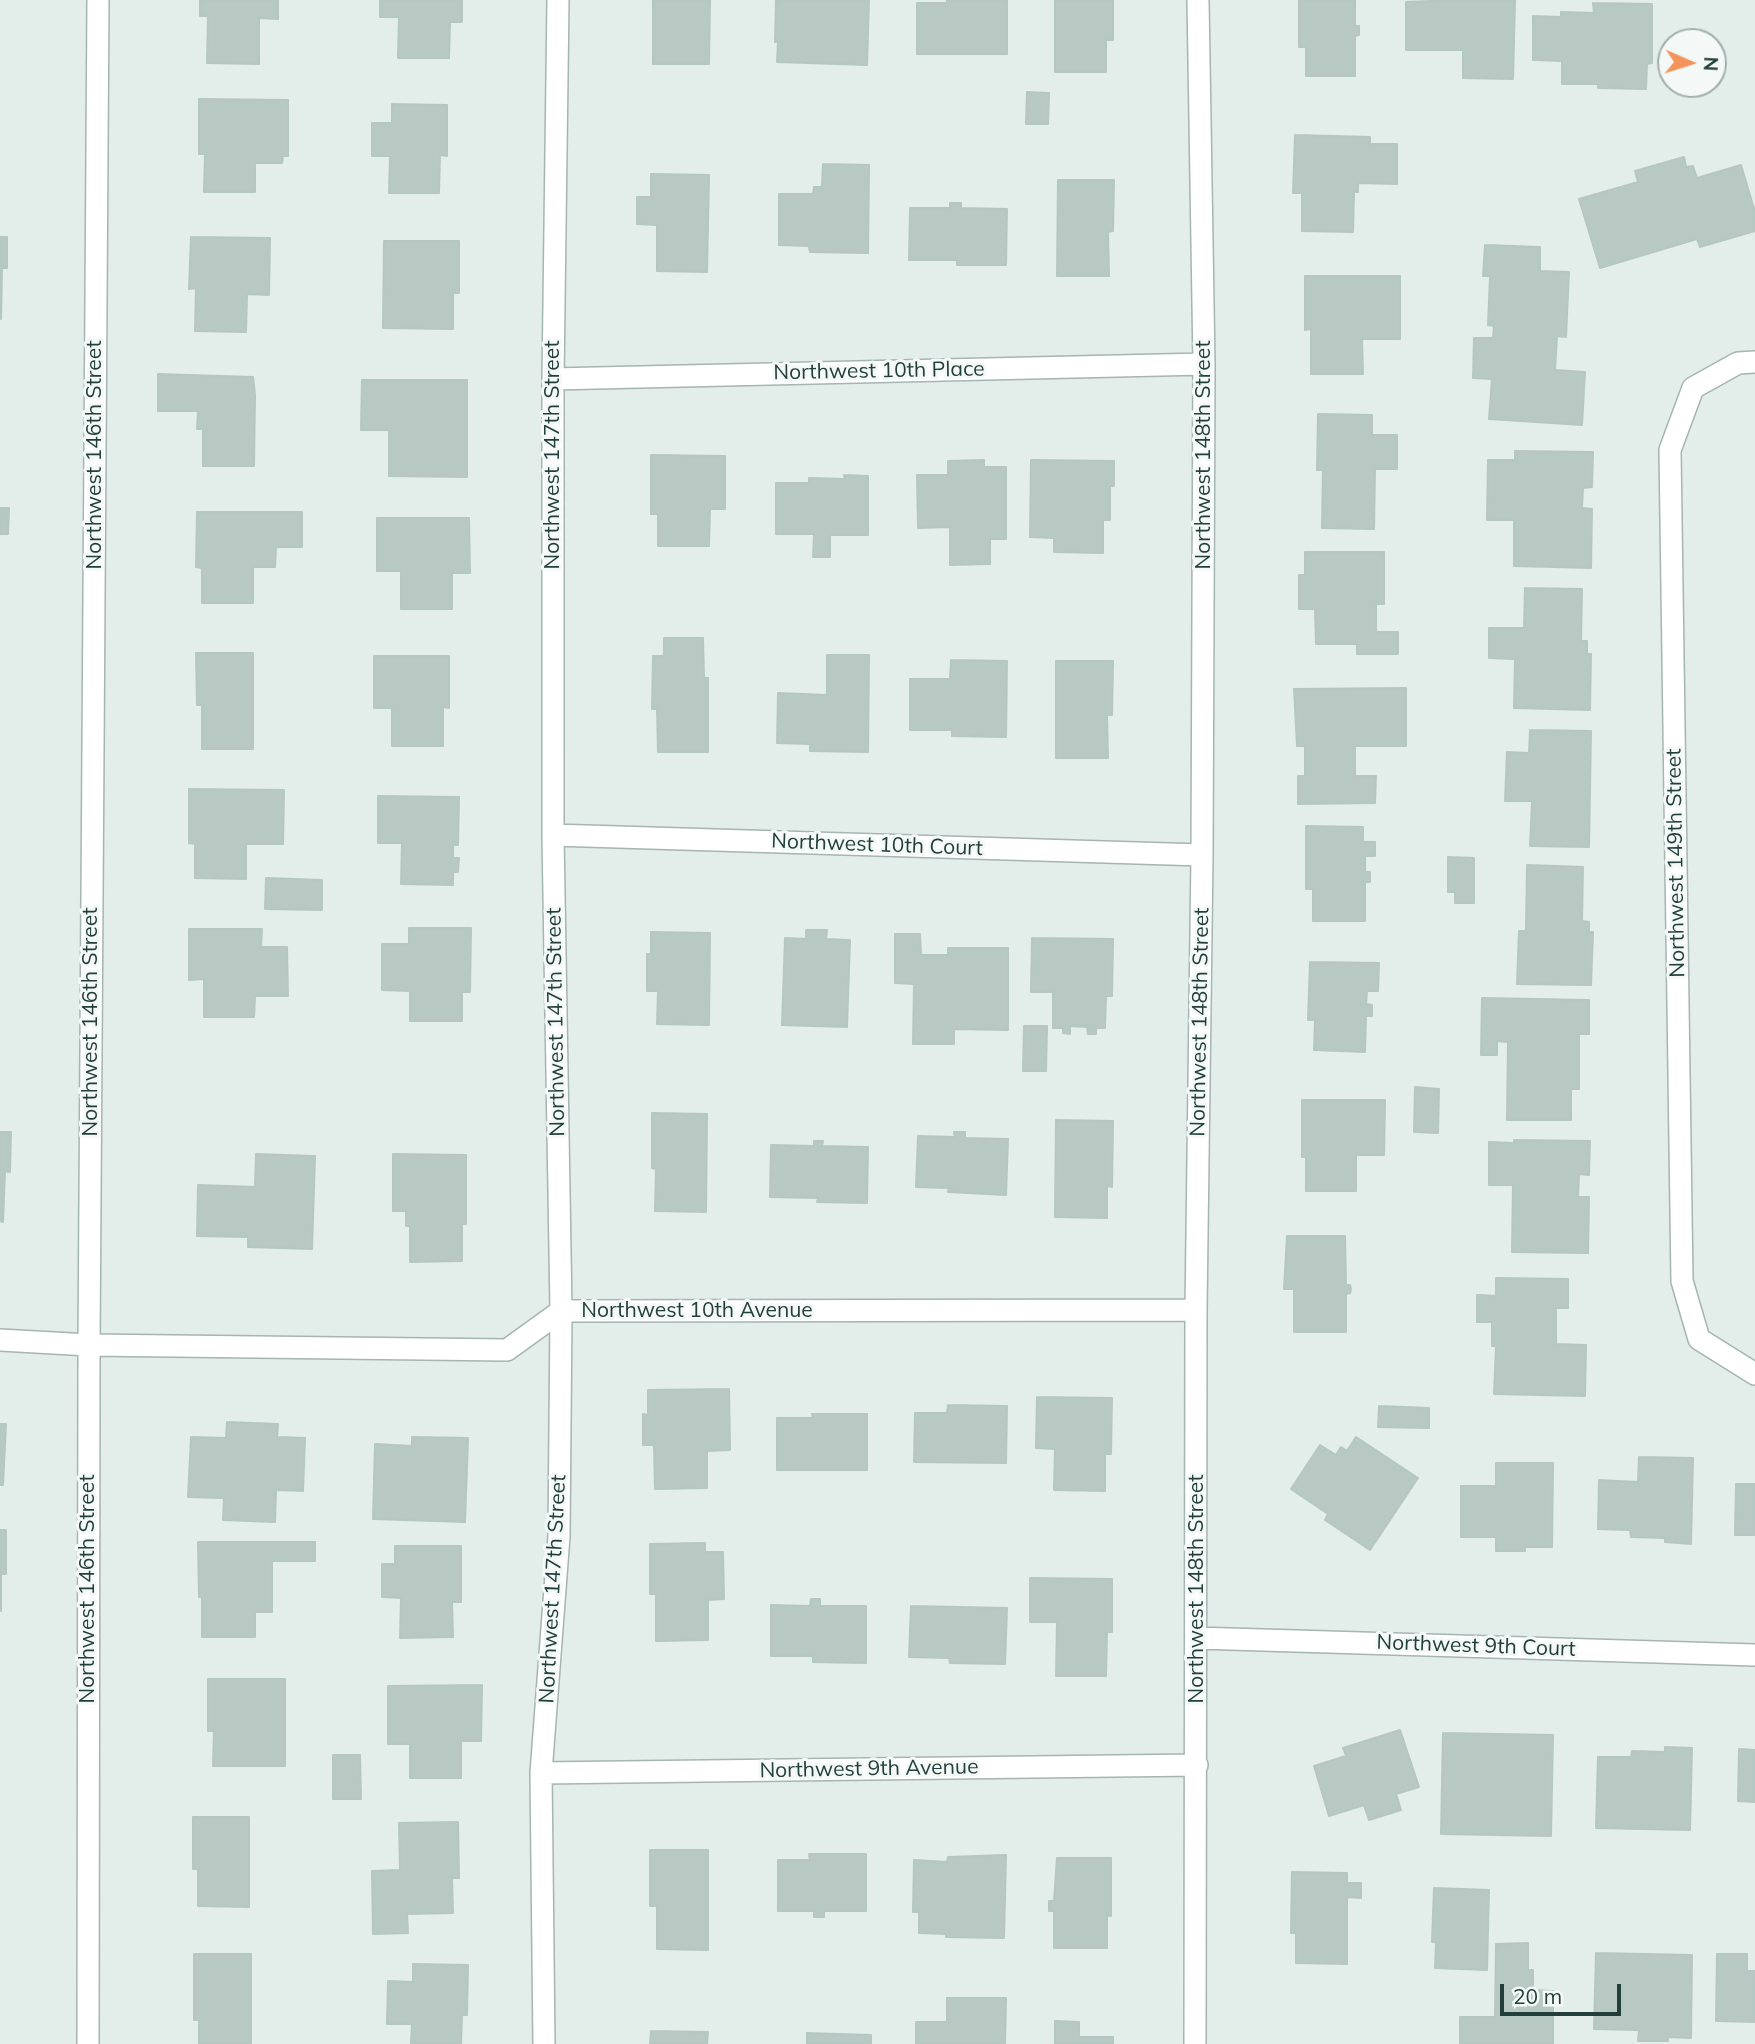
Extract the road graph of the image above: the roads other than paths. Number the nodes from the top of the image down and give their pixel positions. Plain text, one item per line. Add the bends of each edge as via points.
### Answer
1 (98, 0) edge
2 (558, 0) edge
3 (1198, 0) edge
4 (1755, 362) edge
5 (1205, 364) junction
6 (553, 379) junction
7 (553, 835) junction
8 (1202, 855) junction
9 (1196, 1310) junction
10 (561, 1311) junction
11 (0, 1340) edge
12 (89, 1345) junction
13 (1755, 1374) edge
14 (1196, 1638) junction
15 (1755, 1655) edge
16 (1197, 1765) junction
17 (541, 1773) junction
18 (88, 2044) edge
19 (544, 2044) edge
20 (1195, 2044) edge

1 - 12 street, Northwest 146th Street
2 - 6 street, Northwest 147th Street
3 - 5 street, Northwest 148th Street
4 - 13 street, Northwest 149th Street via 1738,363 1693,388 1670,450 1682,1281 1699,1339
5 - 6 street, Northwest 10th Place
5 - 8 street, Northwest 148th Street
6 - 7 street, Northwest 147th Street
7 - 8 street, Northwest 10th Court
7 - 10 street, Northwest 147th Street
8 - 9 street, Northwest 148th Street
9 - 10 street, Northwest 10th Avenue
9 - 14 street, Northwest 148th Street
10 - 12 street, Northwest 10th Avenue via 507,1350
10 - 17 street, Northwest 147th Street via 559,1536
11 - 12 street, Northwest 10th Avenue
12 - 18 street, Northwest 146th Street
14 - 15 street, Northwest 9th Court
14 - 16 street, Northwest 148th Street
16 - 17 street, Northwest 9th Avenue
16 - 20 street, Northwest 148th Street
17 - 19 street, Northwest 147th Street

